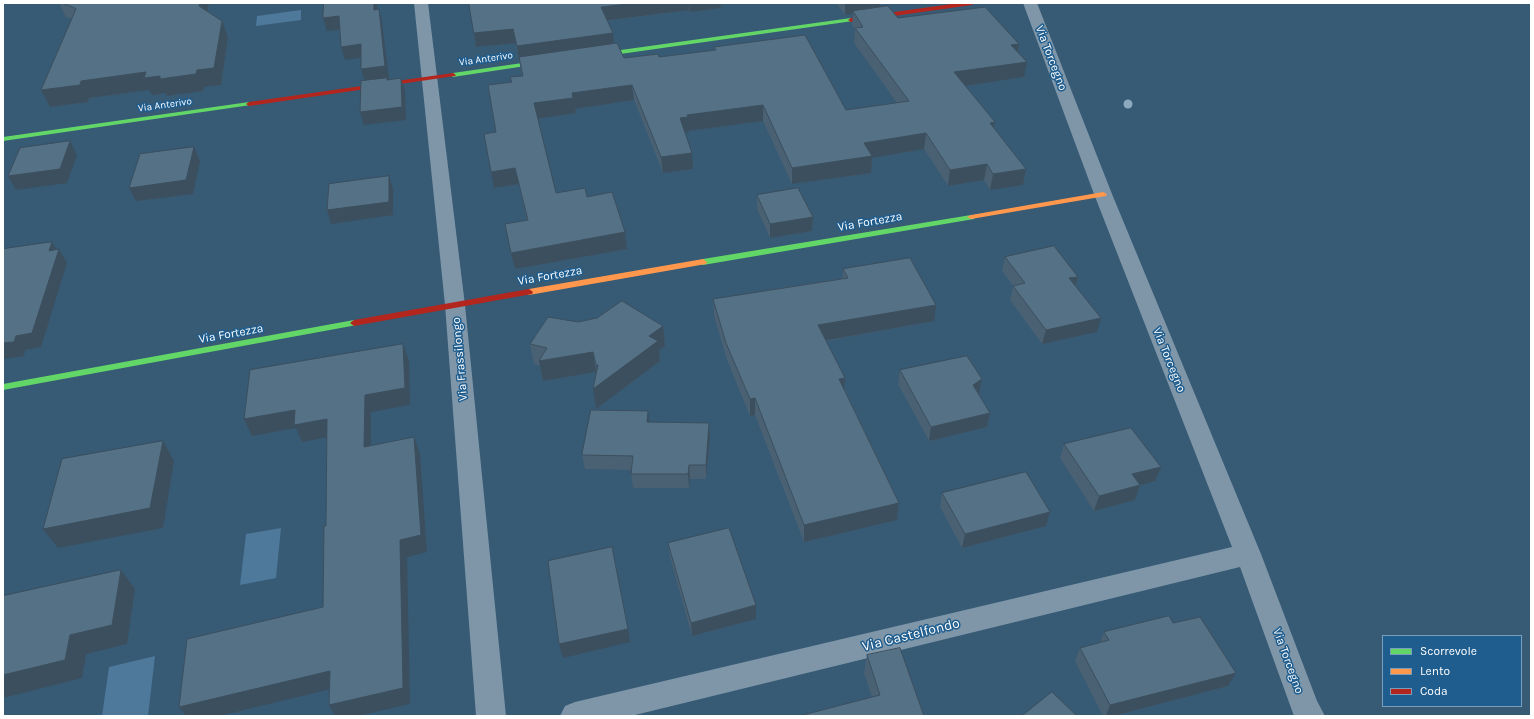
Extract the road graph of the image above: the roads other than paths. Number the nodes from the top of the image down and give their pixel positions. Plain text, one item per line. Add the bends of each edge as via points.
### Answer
1 (421, 3) edge
2 (972, 3) edge
3 (1030, 3) edge
4 (579, 57) edge
5 (563, 60) edge
6 (430, 78) junction
7 (3, 139) edge
8 (1103, 194) junction
9 (455, 305) junction
10 (3, 387) edge
11 (1248, 554) junction
12 (491, 716) edge
13 (575, 716) edge
14 (1310, 716) edge

1 - 6 street, Via Frassilongo
2 - 4 street
3 - 8 street, Via Torcegno
5 - 6 street, Via Anterivo
6 - 7 street, Via Anterivo
6 - 9 street, Via Frassilongo
8 - 9 street, Via Fortezza
8 - 11 street, Via Torcegno
9 - 10 street, Via Fortezza
9 - 12 street, Via Frassilongo
11 - 13 street, Via Castelfondo
11 - 14 street, Via Torcegno

